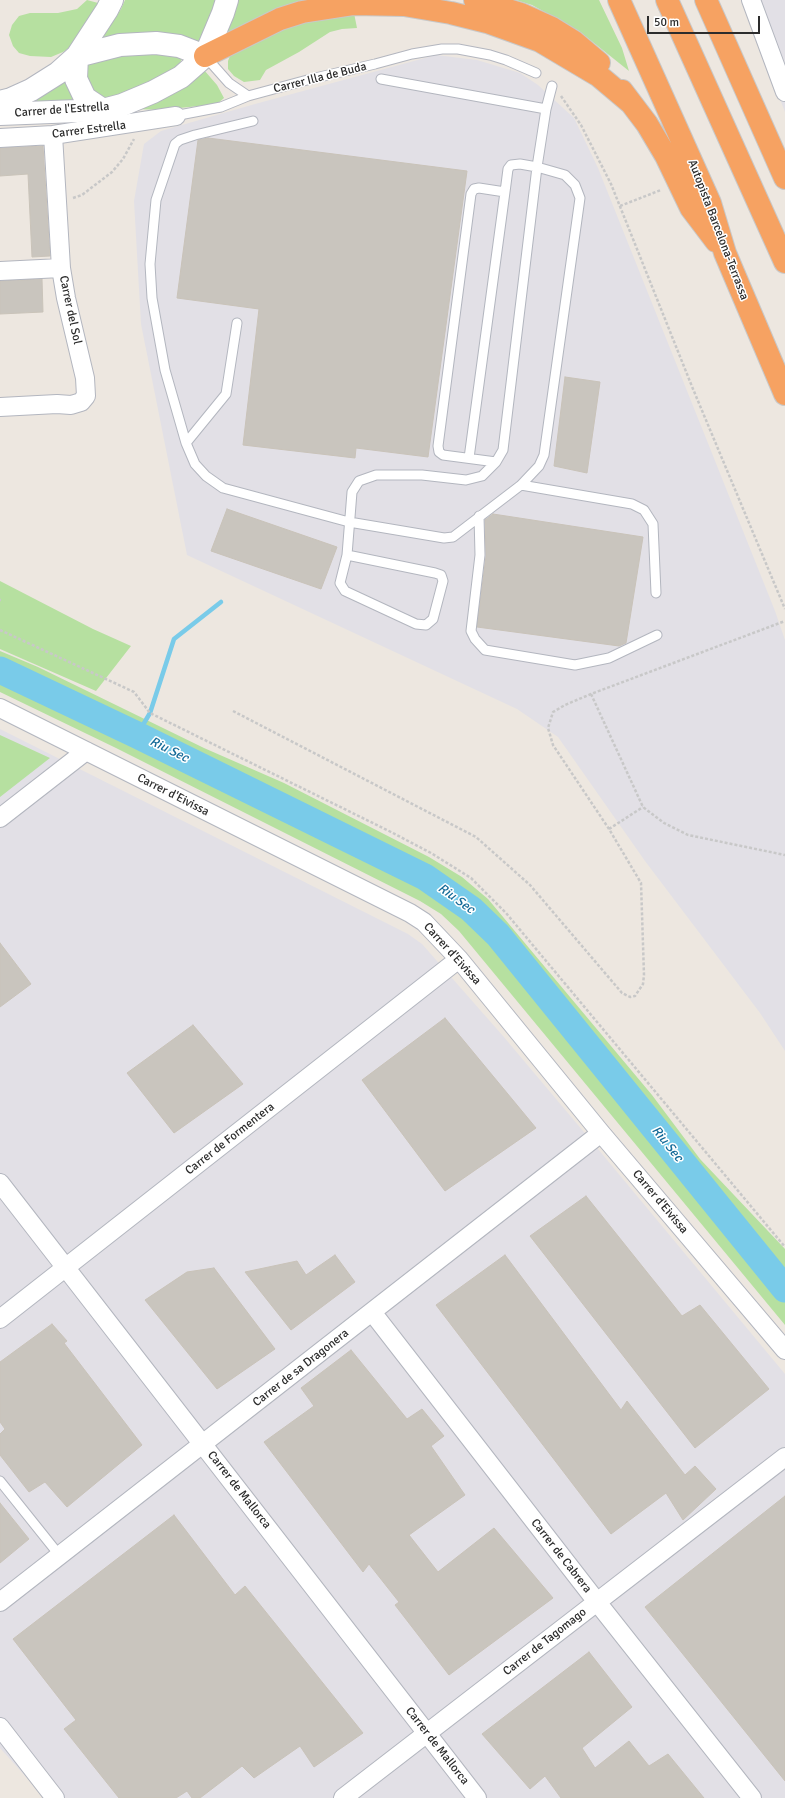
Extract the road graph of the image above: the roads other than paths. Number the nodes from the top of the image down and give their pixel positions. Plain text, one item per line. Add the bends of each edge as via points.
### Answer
1 (112, 0) edge
2 (227, 0) edge
3 (475, 0) edge
4 (620, 0) edge
5 (667, 0) edge
6 (706, 0) edge
7 (752, 0) edge
8 (77, 56) junction
9 (205, 56) junction
10 (536, 73) dead end
11 (382, 79) dead end
12 (552, 86) road end
13 (785, 92) edge
14 (248, 96) junction
15 (0, 102) edge
16 (631, 103) junction
17 (546, 109) junction
18 (103, 110) junction
19 (0, 114) edge
20 (132, 116) junction
21 (176, 116) joint
22 (252, 121) dead end
23 (53, 135) junction
24 (0, 138) edge
25 (537, 167) junction
26 (785, 178) edge
27 (505, 192) junction
28 (725, 253) junction
29 (785, 262) edge
30 (61, 268) junction
31 (0, 271) edge
32 (237, 323) dead end
33 (785, 394) edge
34 (0, 407) edge
35 (186, 443) junction
36 (469, 458) junction
37 (496, 462) junction
38 (521, 485) junction
39 (479, 516) junction
40 (349, 522) junction
41 (347, 555) junction
42 (656, 594) dead end
43 (657, 635) dead end
44 (0, 708) edge
45 (86, 751) junction
46 (0, 818) edge
47 (459, 959) junction
48 (601, 1133) junction
49 (0, 1183) edge
50 (66, 1268) junction
51 (372, 1312) junction
52 (0, 1320) edge
53 (785, 1350) edge
54 (203, 1444) junction
55 (785, 1456) edge
56 (0, 1481) edge
57 (60, 1556) junction
58 (0, 1602) edge
59 (597, 1602) junction
60 (0, 1727) edge
61 (427, 1733) junction
62 (55, 1798) edge
63 (343, 1798) edge
64 (477, 1798) edge
65 (752, 1798) edge

1 - 8 street
2 - 9 street
3 - 16 highway via 521,14 573,41 612,77
4 - 28 highway, Autopista Barcelona-Terrassa via 710,203
5 - 29 highway
6 - 26 highway
7 - 13 street
8 - 9 street via 120,45 156,43 180,46
8 - 15 street, Carrer de l'Estrella via 58,73 31,90
8 - 18 street via 76,79 82,94 91,104
9 - 14 lane via 229,83
9 - 16 highway via 274,22 302,12 354,4 404,5 487,22 540,41 599,76
9 - 18 street, Carrer de l'Estrella via 181,77 153,92
10 - 14 lane, Carrer Illa de Buda via 490,55 442,49 412,54
11 - 17 lane
12 - 17 lane
14 - 21 lane, Carrer Illa de Buda via 221,107
16 - 28 highway via 666,156 691,208
17 - 25 lane
18 - 19 street, Carrer de l'Estrella
18 - 20 lane
20 - 21 street, Carrer Estrella
20 - 23 street, Carrer Estrella
22 - 35 lane via 195,134 175,144 156,200 150,264 152,298 165,370
23 - 24 street, Carrer Estrella
23 - 30 street, Carrer del Sol
25 - 27 lane via 511,165 508,169
25 - 37 lane via 503,450
25 - 38 lane via 565,175 575,185 580,198 547,443 539,466
27 - 36 lane
27 - 36 lane via 479,188 474,189 471,194 438,446 443,455
28 - 33 highway, Autopista Barcelona-Terrassa
30 - 31 street
30 - 34 street, Carrer del Sol via 86,396 81,402 71,405
32 - 35 lane via 226,394
35 - 40 lane via 195,464 223,488
36 - 37 lane
37 - 40 lane via 482,476 466,480 422,475 376,475 359,481 352,492
38 - 39 lane
38 - 42 lane via 632,504 644,510 653,524
39 - 40 lane via 453,537 444,538
39 - 43 lane via 480,555 471,631 485,650 575,665 610,658
40 - 41 lane
41 - 41 lane via 340,584 345,591 416,624 426,625 434,619 443,582 441,575
44 - 45 street, Carrer d'Eivissa
45 - 46 street
45 - 47 street, Carrer d'Eivissa via 410,913 424,922
47 - 48 street, Carrer d'Eivissa
47 - 50 street, Carrer de Formentera
48 - 51 street, Carrer de sa Dragonera
48 - 53 street, Carrer d'Eivissa
49 - 50 street, Carrer de Mallorca
50 - 52 street, Carrer de Formentera
50 - 54 street, Carrer de Mallorca
51 - 54 street, Carrer de sa Dragonera
51 - 59 street, Carrer de Cabrera
54 - 57 street, Carrer de sa Dragonera
54 - 61 street, Carrer de Mallorca
55 - 59 street, Carrer de Tagomago
56 - 57 lane
57 - 58 street, Carrer de sa Dragonera
59 - 61 street, Carrer de Tagomago
59 - 65 street, Carrer de Cabrera
60 - 62 street
61 - 63 street, Carrer de Tagomago
61 - 64 street, Carrer de Mallorca

